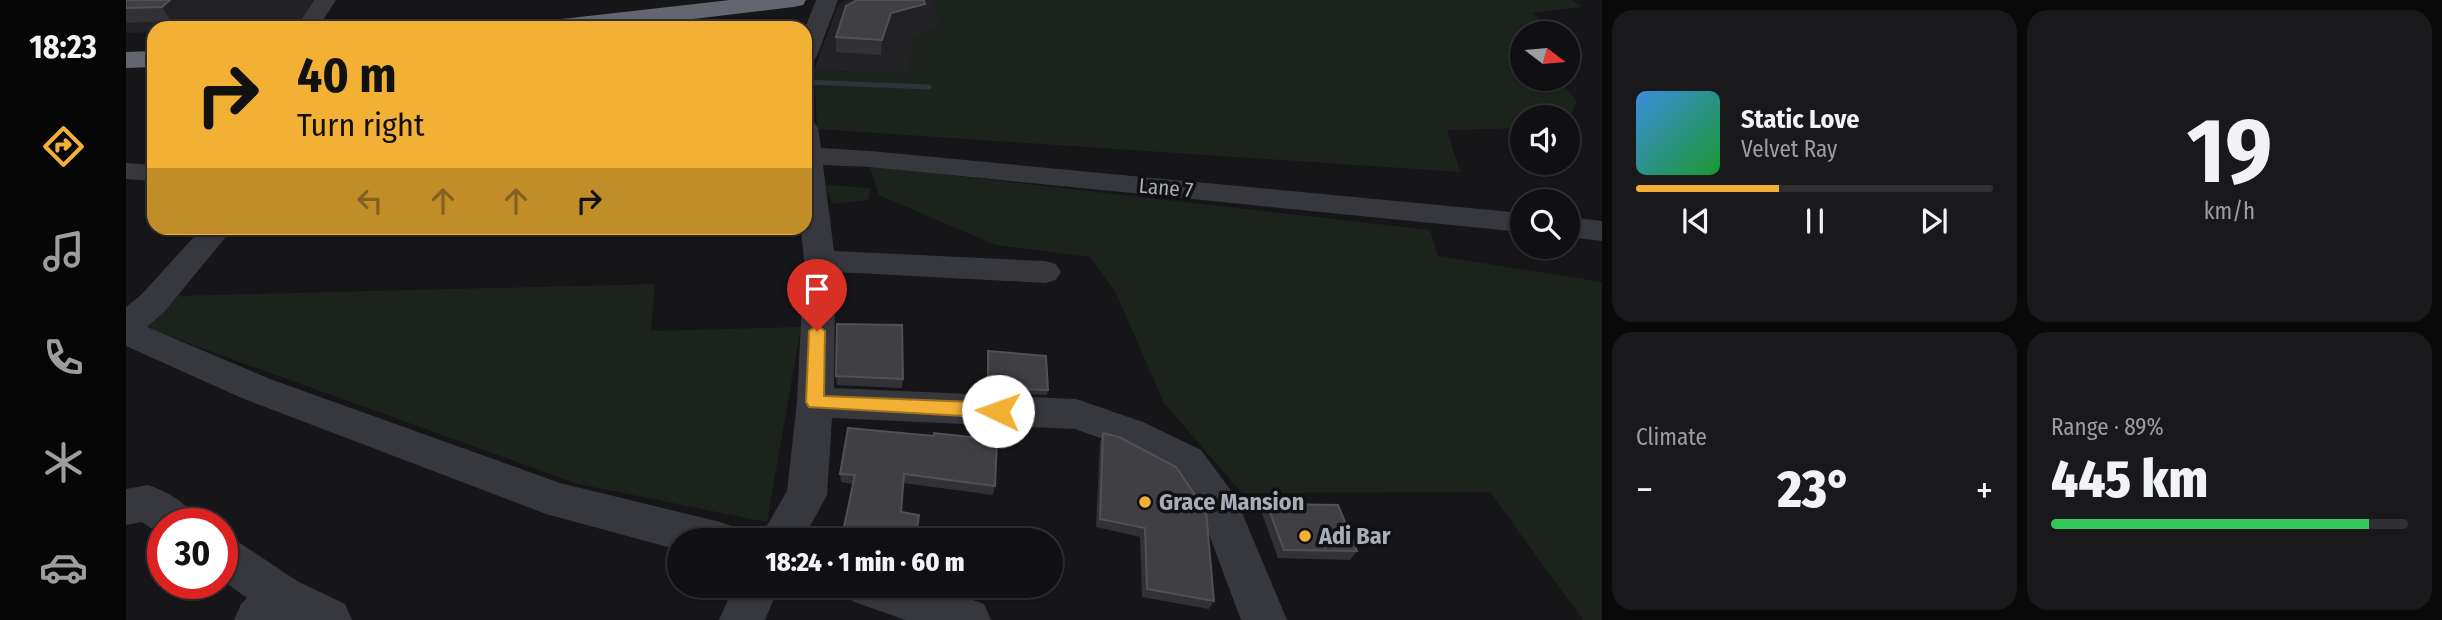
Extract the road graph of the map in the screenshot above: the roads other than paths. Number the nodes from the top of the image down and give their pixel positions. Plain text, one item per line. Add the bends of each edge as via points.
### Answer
1 (324, 0) edge
2 (794, 0) edge
3 (827, 0) edge
4 (311, 21) edge
5 (613, 21) edge
6 (812, 38) edge
7 (812, 158) edge
8 (126, 171) edge
9 (147, 172) edge
10 (812, 198) edge
11 (1510, 222) edge
12 (1580, 228) edge
13 (1602, 231) edge
14 (212, 235) edge
15 (820, 261) junction
16 (1045, 272) dead end
17 (126, 326) edge
18 (126, 332) edge
19 (815, 402) junction
20 (126, 506) edge
21 (155, 508) edge
22 (668, 528) edge
23 (787, 528) edge
24 (238, 573) edge
25 (752, 598) edge
26 (903, 598) edge
27 (269, 608) edge
28 (328, 620) edge
29 (742, 620) edge
30 (968, 620) edge
31 (1264, 620) edge

1 - 4 street
2 - 5 highway
3 - 6 street
7 - 11 street, Lane 7 via 870,159
8 - 9 street
10 - 15 street
12 - 13 street
14 - 17 street via 153,303
15 - 16 street
15 - 19 street
18 - 22 street via 257,389 560,501
19 - 23 street via 807,495
19 - 31 street via 1076,414 1130,433 1187,462 1220,509
20 - 21 street via 148,503
24 - 27 street
25 - 29 street
26 - 30 street
27 - 28 street

